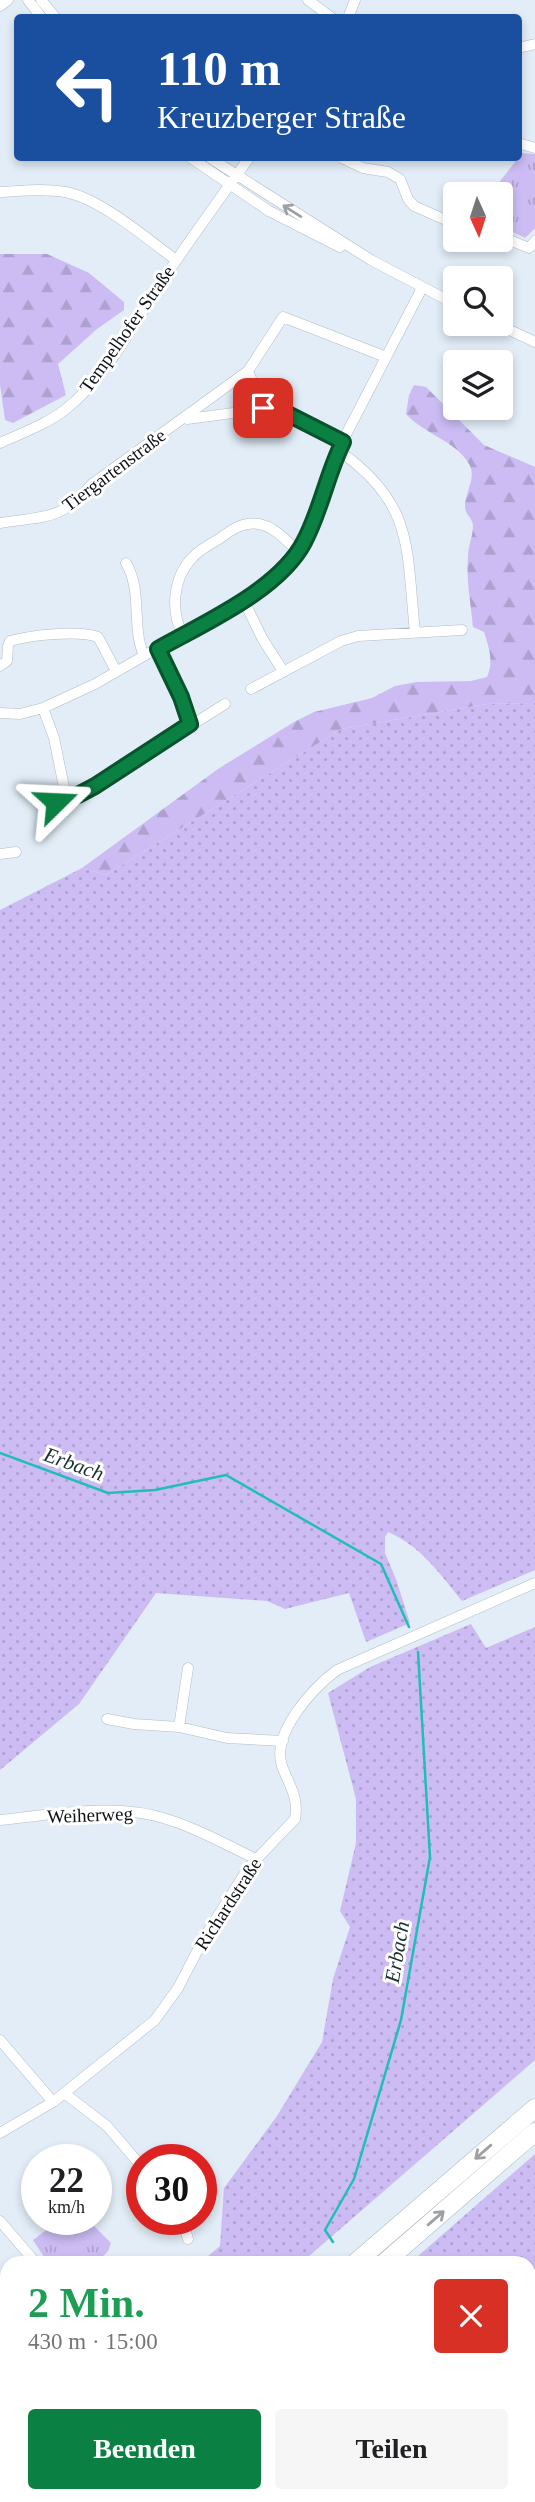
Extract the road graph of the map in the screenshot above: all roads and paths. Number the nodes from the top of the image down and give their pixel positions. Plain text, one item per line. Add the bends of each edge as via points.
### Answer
1 (8, 0) edge
2 (28, 0) edge
3 (41, 0) edge
4 (308, 0) edge
5 (0, 6) edge
6 (39, 14) edge
7 (53, 14) edge
8 (327, 14) edge
9 (196, 161) edge
10 (213, 161) edge
11 (247, 161) edge
12 (349, 161) edge
13 (233, 181) junction
14 (0, 192) edge
15 (443, 218) edge
16 (513, 241) edge
17 (533, 249) edge
18 (176, 260) junction
19 (422, 288) junction
20 (443, 298) edge
21 (513, 332) edge
22 (535, 342) edge
23 (386, 357) junction
24 (248, 371) junction
25 (263, 408) junction
26 (184, 419) junction
27 (0, 443) edge
28 (341, 446) junction
29 (0, 523) edge
30 (298, 552) junction
31 (126, 563) dead end
32 (243, 599) junction
33 (462, 630) dead end
34 (415, 632) junction
35 (183, 635) junction
36 (158, 649) junction
37 (144, 656) junction
38 (0, 666) edge
39 (116, 671) junction
40 (283, 671) junction
41 (251, 689) dead end
42 (225, 704) dead end
43 (43, 708) junction
44 (0, 713) edge
45 (190, 724) junction
46 (66, 797) junction
47 (44, 809) dead end
48 (16, 852) dead end
49 (0, 854) edge
50 (535, 1583) edge
51 (188, 1668) dead end
52 (107, 1719) dead end
53 (179, 1727) junction
54 (283, 1741) junction
55 (0, 1820) edge
56 (256, 1859) junction
57 (0, 2040) edge
58 (64, 2093) junction
59 (53, 2102) junction
60 (535, 2108) edge
61 (535, 2132) edge
62 (0, 2133) edge
63 (126, 2148) edge
64 (0, 2221) edge
65 (187, 2235) edge
66 (188, 2239) dead end
67 (30, 2256) edge
68 (363, 2256) edge
69 (392, 2256) edge

1 - 5 street
2 - 6 street
3 - 7 street
4 - 8 street
9 - 13 street
10 - 13 street
11 - 13 street, Tempelhofer Straße
12 - 15 street via 400,179 414,206
13 - 18 street, Tempelhofer Straße
13 - 19 street via 305,231
14 - 18 street via 74,194
16 - 17 street
18 - 27 street, Tempelhofer Straße via 109,362 78,399 49,420
19 - 20 street
19 - 23 street
21 - 22 street
23 - 24 street, Tiergartenstraße via 283,317
23 - 28 street
24 - 25 street
24 - 26 street, Tiergartenstraße
25 - 26 street, Tiergartenstraße
25 - 28 street via 280,410
26 - 29 street, Tiergartenstraße via 92,484 66,510
28 - 30 street
28 - 34 street via 387,495 403,527
30 - 32 street via 275,577
30 - 35 street via 267,526 255,523 230,530 193,556 178,579 176,593 176,616
31 - 37 street via 135,583 138,640
32 - 35 street
32 - 40 street
33 - 34 street
34 - 40 street via 349,639
35 - 36 street
36 - 37 street
36 - 45 street
37 - 39 street
38 - 39 street via 7,661 10,641 82,633 98,637
39 - 43 street
40 - 41 street
42 - 45 street
43 - 44 street
43 - 46 street
45 - 46 street via 95,786
46 - 47 street
48 - 49 street
50 - 54 street via 337,1670 308,1696
51 - 53 street
52 - 53 street
53 - 54 street via 228,1738
54 - 56 street, Richardstraße via 281,1760 295,1798 295,1819
55 - 56 street, Weiherweg via 132,1812 180,1823
56 - 58 street, Richardstraße via 216,1918 166,2008
57 - 59 street
58 - 59 street, Richardstraße
58 - 63 street via 107,2126
59 - 62 street, Richardstraße
60 -> 68 highway
69 -> 61 highway
64 - 67 street
65 - 66 street

